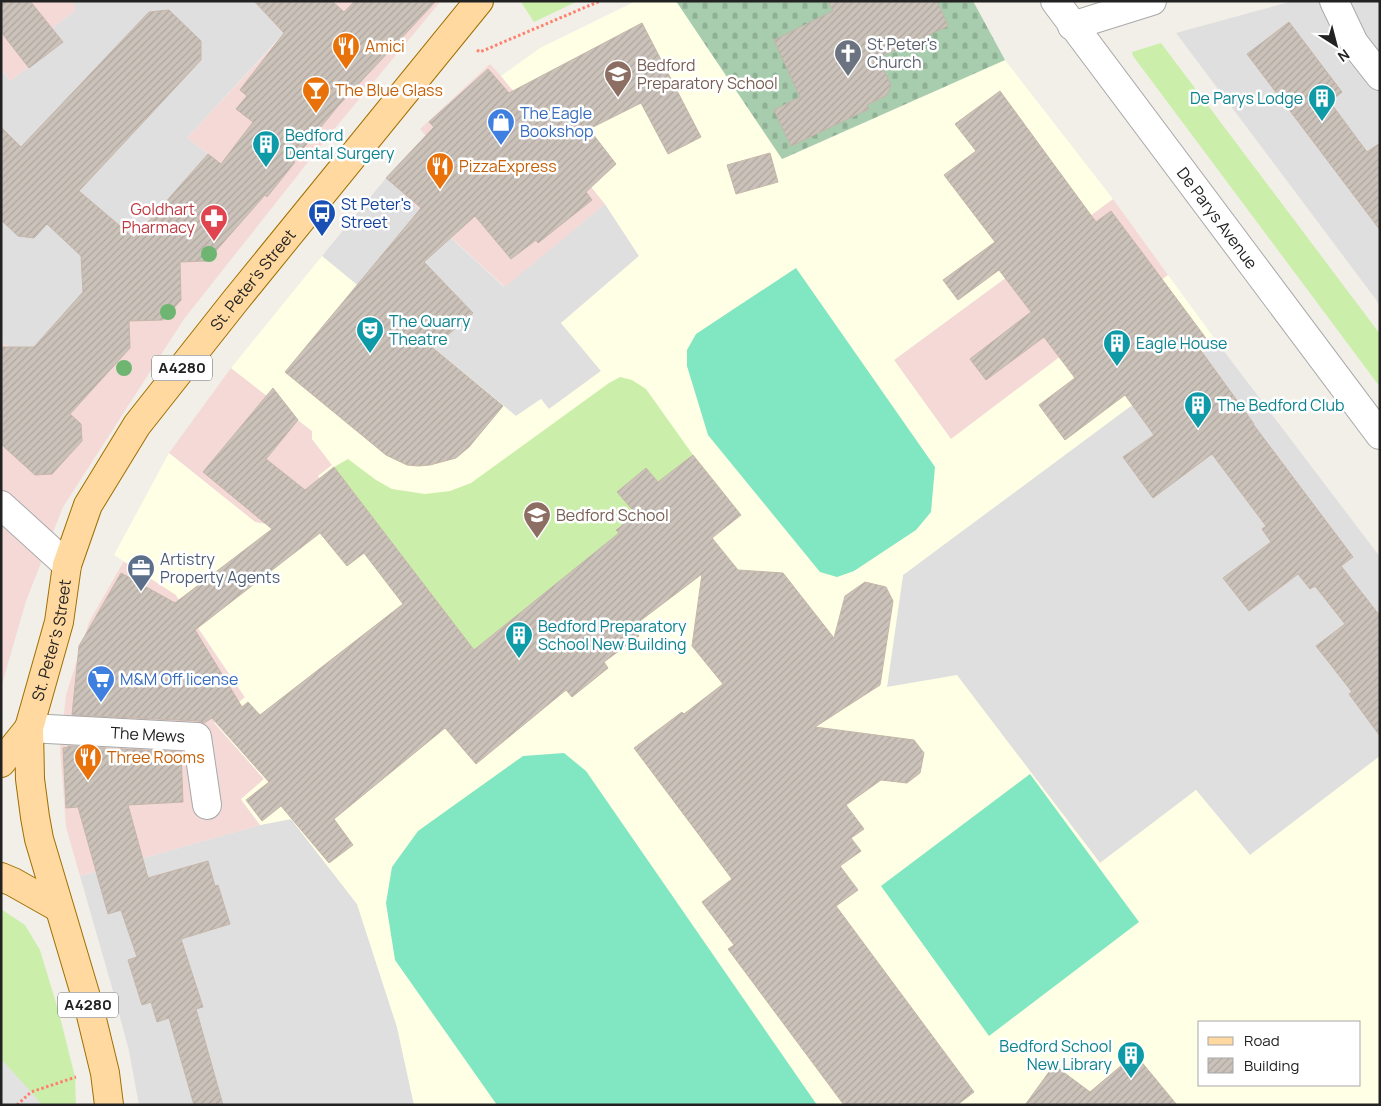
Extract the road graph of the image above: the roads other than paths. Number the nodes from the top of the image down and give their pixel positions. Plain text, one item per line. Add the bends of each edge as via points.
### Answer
1 (479, 1) edge
2 (1055, 1) edge
3 (1152, 1) edge
4 (1334, 1) edge
5 (1072, 26) junction
6 (1380, 76) edge
7 (1380, 435) edge
8 (1, 505) edge
9 (67, 565) junction
10 (29, 728) junction
11 (1, 763) edge
12 (207, 805) dead end
13 (1, 878) edge
14 (59, 908) junction
15 (109, 1105) edge

1 - 9 main road, St. Peter's Street / A4280 via 137,426 88,505
2 - 5 street, De Parys Avenue
3 - 5 street
4 - 6 street via 1354,42
5 - 7 street, De Parys Avenue
8 - 9 street
9 - 10 main road, St. Peter's Street / A4280 via 59,622
10 - 11 main road, A4280
10 - 12 street, The Mews via 197,737
10 - 14 main road, A4280 via 35,817
13 - 14 main road
14 - 15 main road, A4280 via 89,1007

